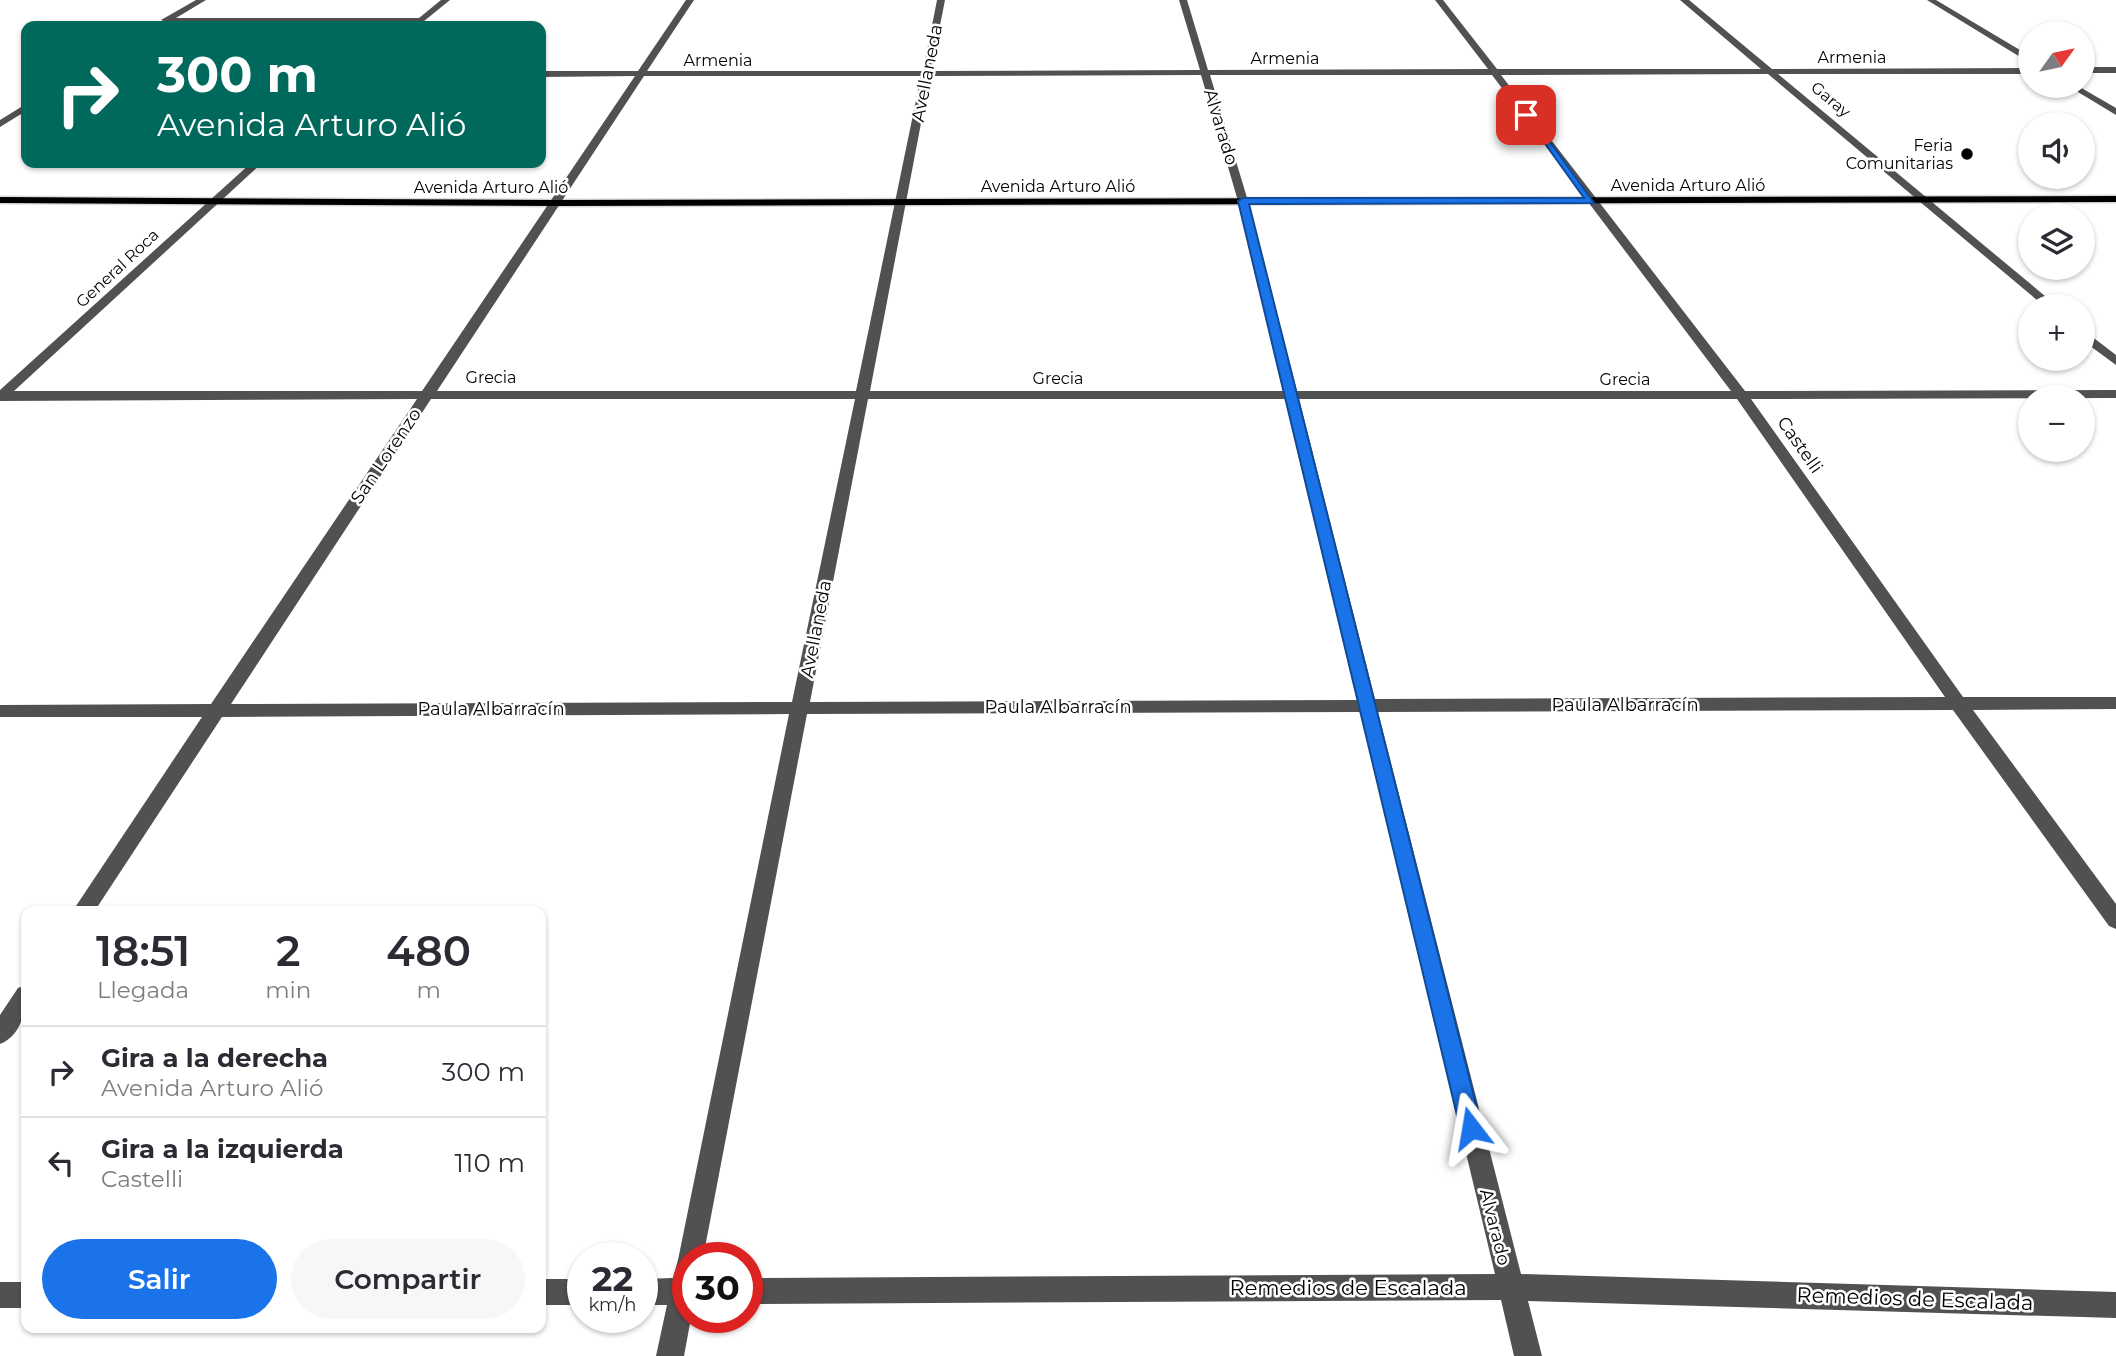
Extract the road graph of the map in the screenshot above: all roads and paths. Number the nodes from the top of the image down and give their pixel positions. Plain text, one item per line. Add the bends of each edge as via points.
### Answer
1 (202, 0) edge
2 (446, 0) edge
3 (690, 0) edge
4 (941, 0) edge
5 (1183, 0) edge
6 (1439, 0) edge
7 (1684, 0) edge
8 (1931, 0) edge
9 (165, 20) joint
10 (249, 21) edge
11 (420, 21) edge
12 (2018, 53) edge
13 (2095, 70) edge
14 (2116, 70) edge
15 (1770, 71) junction
16 (2018, 71) edge
17 (1493, 72) junction
18 (927, 73) junction
19 (1205, 73) junction
20 (546, 74) edge
21 (641, 74) junction
22 (2092, 98) edge
23 (21, 110) edge
24 (2116, 112) edge
25 (0, 124) edge
26 (251, 168) edge
27 (2116, 199) edge
28 (0, 200) edge
29 (1923, 200) junction
30 (213, 201) junction
31 (1243, 201) junction
32 (1591, 201) junction
33 (554, 203) junction
34 (901, 203) junction
35 (2037, 294) edge
36 (2095, 343) edge
37 (2116, 360) edge
38 (863, 394) junction
39 (2116, 394) edge
40 (427, 395) junction
41 (1, 396) edge
42 (1742, 396) junction
43 (1292, 397) junction
44 (1958, 703) junction
45 (2116, 703) edge
46 (1367, 706) junction
47 (800, 708) junction
48 (216, 710) junction
49 (0, 711) edge
50 (86, 906) edge
51 (2116, 920) edge
52 (21, 1002) edge
53 (0, 1034) edge
54 (693, 1242) edge
55 (1510, 1287) junction
56 (763, 1291) edge
57 (546, 1292) edge
58 (567, 1292) edge
59 (0, 1295) edge
60 (21, 1295) edge
61 (2116, 1305) edge
62 (675, 1333) edge
63 (670, 1356) edge
64 (1528, 1356) edge

1 - 9 street
2 - 11 street
3 - 21 street, San Lorenzo
4 - 18 street, Avellaneda
5 - 19 street, Alvarado
6 - 17 street, Castelli
7 - 15 street, Garay
8 - 12 street
9 - 10 street
13 - 14 street
15 - 16 street, Armenia
15 - 17 street, Armenia
15 - 29 street, Garay
17 - 19 street, Armenia
17 - 32 street, Castelli
18 - 19 street, Armenia
18 - 21 street, Armenia
18 - 34 street, Avellaneda
19 - 31 street, Alvarado
20 - 21 street, Armenia
21 - 33 street, San Lorenzo
22 - 24 street
23 - 25 street
26 - 30 street, General Roca
27 - 29 main road, Avenida Arturo Alió
28 - 30 main road, Avenida Arturo Alió
29 - 32 main road, Avenida Arturo Alió
29 - 35 street, Garay
30 - 33 main road, Avenida Arturo Alió
30 - 41 street, General Roca
31 - 32 main road, Avenida Arturo Alió
31 - 34 main road, Avenida Arturo Alió
31 - 43 street, Alvarado
32 - 42 street, Castelli
33 - 34 main road, Avenida Arturo Alió
33 - 40 street, San Lorenzo
34 - 38 street, Avellaneda
36 - 37 street
38 - 40 street, Grecia
38 - 43 street, Grecia
38 - 47 street, Avellaneda
39 - 42 street, Grecia
40 - 41 street, Grecia
40 - 48 street, San Lorenzo
42 - 43 street, Grecia
42 - 44 street, Castelli
43 - 46 street, Alvarado
44 - 45 street, Paula Albarracín
44 - 46 street, Paula Albarracín
44 - 51 street, Castelli
46 - 47 street, Paula Albarracín
46 - 55 street, Alvarado
47 - 48 street, Paula Albarracín
47 - 54 street, Avellaneda
48 - 49 street, Paula Albarracín
48 - 50 street, San Lorenzo
52 - 53 street
55 - 56 street, Remedios de Escalada
55 - 61 street, Remedios de Escalada
55 - 64 street, Alvarado
57 - 58 street
59 - 60 street
62 - 63 street

